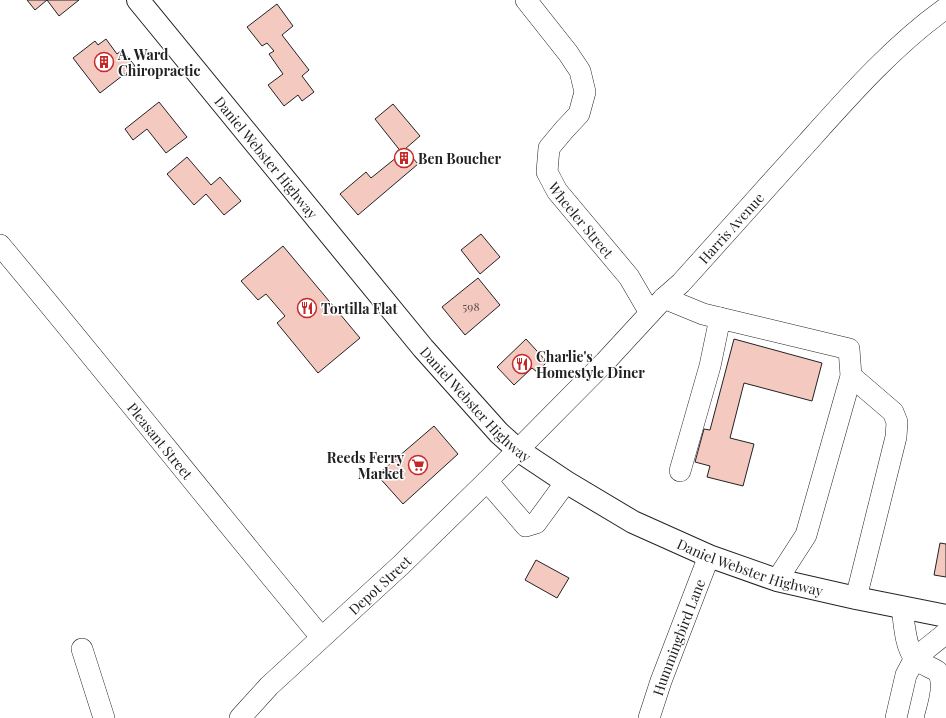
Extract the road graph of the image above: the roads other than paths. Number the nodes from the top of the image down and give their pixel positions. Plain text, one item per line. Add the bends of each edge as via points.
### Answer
1 (138, 0) edge
2 (526, 0) edge
3 (946, 8) edge
4 (0, 245) edge
5 (664, 298) junction
6 (650, 313) junction
7 (720, 318) junction
8 (851, 376) junction
9 (518, 450) junction
10 (680, 471) dead end
11 (487, 481) junction
12 (566, 482) junction
13 (709, 556) junction
14 (777, 580) junction
15 (856, 598) junction
16 (902, 607) junction
17 (946, 616) edge
18 (946, 633) edge
19 (321, 637) junction
20 (82, 649) dead end
21 (915, 658) junction
22 (104, 718) edge
23 (240, 718) edge
24 (649, 718) edge
25 (896, 718) edge
26 (935, 718) edge

1 - 9 main road, Daniel Webster Highway via 423,348 499,433
2 - 6 street, Wheeler Street via 572,59 580,72 585,92 579,114 549,148 547,172 557,191 628,277
3 - 5 street, Harris Avenue via 923,24 881,64 828,119 681,283
4 - 19 street, Pleasant Street
5 - 6 street, Harris Avenue
5 - 7 street
6 - 9 street, Harris Avenue
7 - 8 street via 849,349
7 - 10 street via 710,366
8 - 14 street via 806,535
8 - 15 street via 894,412 898,422
9 - 11 street, Depot Street
9 - 12 main road, Daniel Webster Highway
11 - 12 street via 526,526 536,523
11 - 19 street, Depot Street via 401,565
12 - 13 main road, Daniel Webster Highway via 633,522
13 - 14 main road, Daniel Webster Highway
13 - 24 street, Hummingbird Lane
14 - 15 main road, Daniel Webster Highway
15 - 16 main road, Daniel Webster Highway
16 - 17 main road, Daniel Webster Highway
16 - 21 street via 905,632
18 - 21 street
19 - 23 street, Depot Street
20 - 22 street
21 - 25 street via 906,675
21 - 26 street via 937,672 944,681

